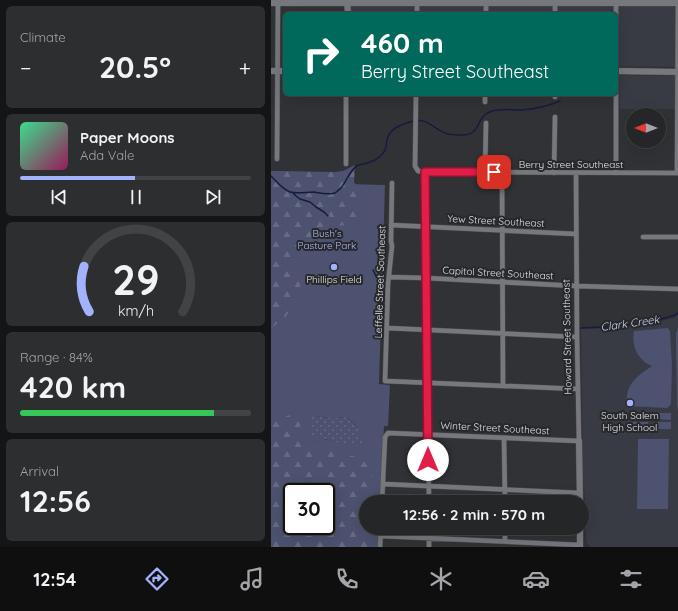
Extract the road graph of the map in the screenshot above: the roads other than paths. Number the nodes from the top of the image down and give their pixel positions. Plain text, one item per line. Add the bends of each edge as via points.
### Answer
1 (278, 1) edge
2 (348, 1) edge
3 (417, 1) edge
4 (485, 1) edge
5 (555, 2) edge
6 (617, 2) edge
7 (271, 3) edge
8 (678, 4) edge
9 (348, 12) edge
10 (417, 12) edge
11 (485, 12) edge
12 (617, 12) edge
13 (274, 71) edge
14 (618, 71) edge
15 (678, 72) edge
16 (346, 96) edge
17 (416, 96) edge
18 (485, 96) edge
19 (616, 96) edge
20 (485, 102) dead end
21 (555, 117) dead end
22 (486, 123) dead end
23 (277, 159) dead end
24 (346, 164) dead end
25 (425, 172) junction
26 (485, 172) junction
27 (502, 172) junction
28 (678, 172) edge
29 (554, 173) junction
30 (576, 173) junction
31 (616, 173) junction
32 (392, 183) dead end
33 (391, 225) junction
34 (426, 227) junction
35 (502, 230) junction
36 (576, 234) junction
37 (643, 237) dead end
38 (678, 237) edge
39 (389, 277) junction
40 (426, 278) junction
41 (503, 282) junction
42 (576, 286) junction
43 (678, 289) edge
44 (387, 328) junction
45 (427, 330) junction
46 (503, 334) junction
47 (577, 337) junction
48 (428, 382) junction
49 (503, 386) junction
50 (578, 389) junction
51 (428, 434) junction
52 (504, 438) junction
53 (579, 441) junction
54 (383, 484) junction
55 (429, 486) junction
56 (505, 490) junction
57 (580, 493) joint
58 (383, 495) edge
59 (429, 495) edge
60 (505, 495) edge
61 (505, 535) edge
62 (580, 535) edge
63 (381, 536) joint
64 (429, 538) junction
65 (505, 541) junction
66 (580, 546) edge
67 (380, 547) edge
68 (429, 547) edge

1 - 2 main road
1 - 7 main road
1 - 13 street
2 - 3 main road
2 - 9 main road
3 - 4 main road
3 - 10 street
4 - 5 main road
4 - 11 street
5 - 6 main road
6 - 8 main road
6 - 12 street
8 - 15 street
13 - 23 street
14 - 15 main road
15 - 28 street
16 - 24 street
17 - 25 street, Berry Street Southeast via 415,166 418,171
18 - 20 street
19 - 31 street
21 - 29 street
22 - 26 street
25 - 26 street, Berry Street Southeast
25 - 34 street
26 - 27 street, Berry Street Southeast
27 - 29 street, Berry Street Southeast
27 - 35 street
28 - 31 street, Berry Street Southeast
29 - 30 street, Berry Street Southeast
30 - 31 street, Berry Street Southeast
30 - 36 street, Howard Street Southeast
32 - 33 street, Leffelle Street Southeast
33 - 34 street, Yew Street Southeast
33 - 39 street, Leffelle Street Southeast
34 - 35 street, Yew Street Southeast
34 - 40 street
35 - 36 street, Yew Street Southeast
35 - 41 street
36 - 42 street, Howard Street Southeast
37 - 38 street
39 - 40 street, Capitol Street Southeast
39 - 44 street, Leffelle Street Southeast
40 - 41 street, Capitol Street Southeast
40 - 45 street
41 - 42 street, Capitol Street Southeast
41 - 46 street
42 - 43 street, Capitol Street Southeast
42 - 47 street, Howard Street Southeast
44 - 45 street
44 - 48 street, Leffelle Street Southeast via 385,381
45 - 46 street
45 - 48 street
46 - 47 street
46 - 49 street
47 - 50 street, Howard Street Southeast
48 - 49 street
48 - 51 street
49 - 50 street
50 - 53 street, Howard Street Southeast
51 - 52 street, Winter Street Southeast
51 - 54 street, Winter Street Southeast via 387,434
51 - 55 street
52 - 53 street, Winter Street Southeast
52 - 56 street
53 - 57 main road, Howard Street Southeast
54 - 55 street
54 - 58 street
55 - 56 street
55 - 59 street
56 - 57 street
56 - 60 street
61 - 65 street
62 - 66 main road
63 - 64 street
63 - 67 street
64 - 65 street
64 - 68 street
65 - 66 street

